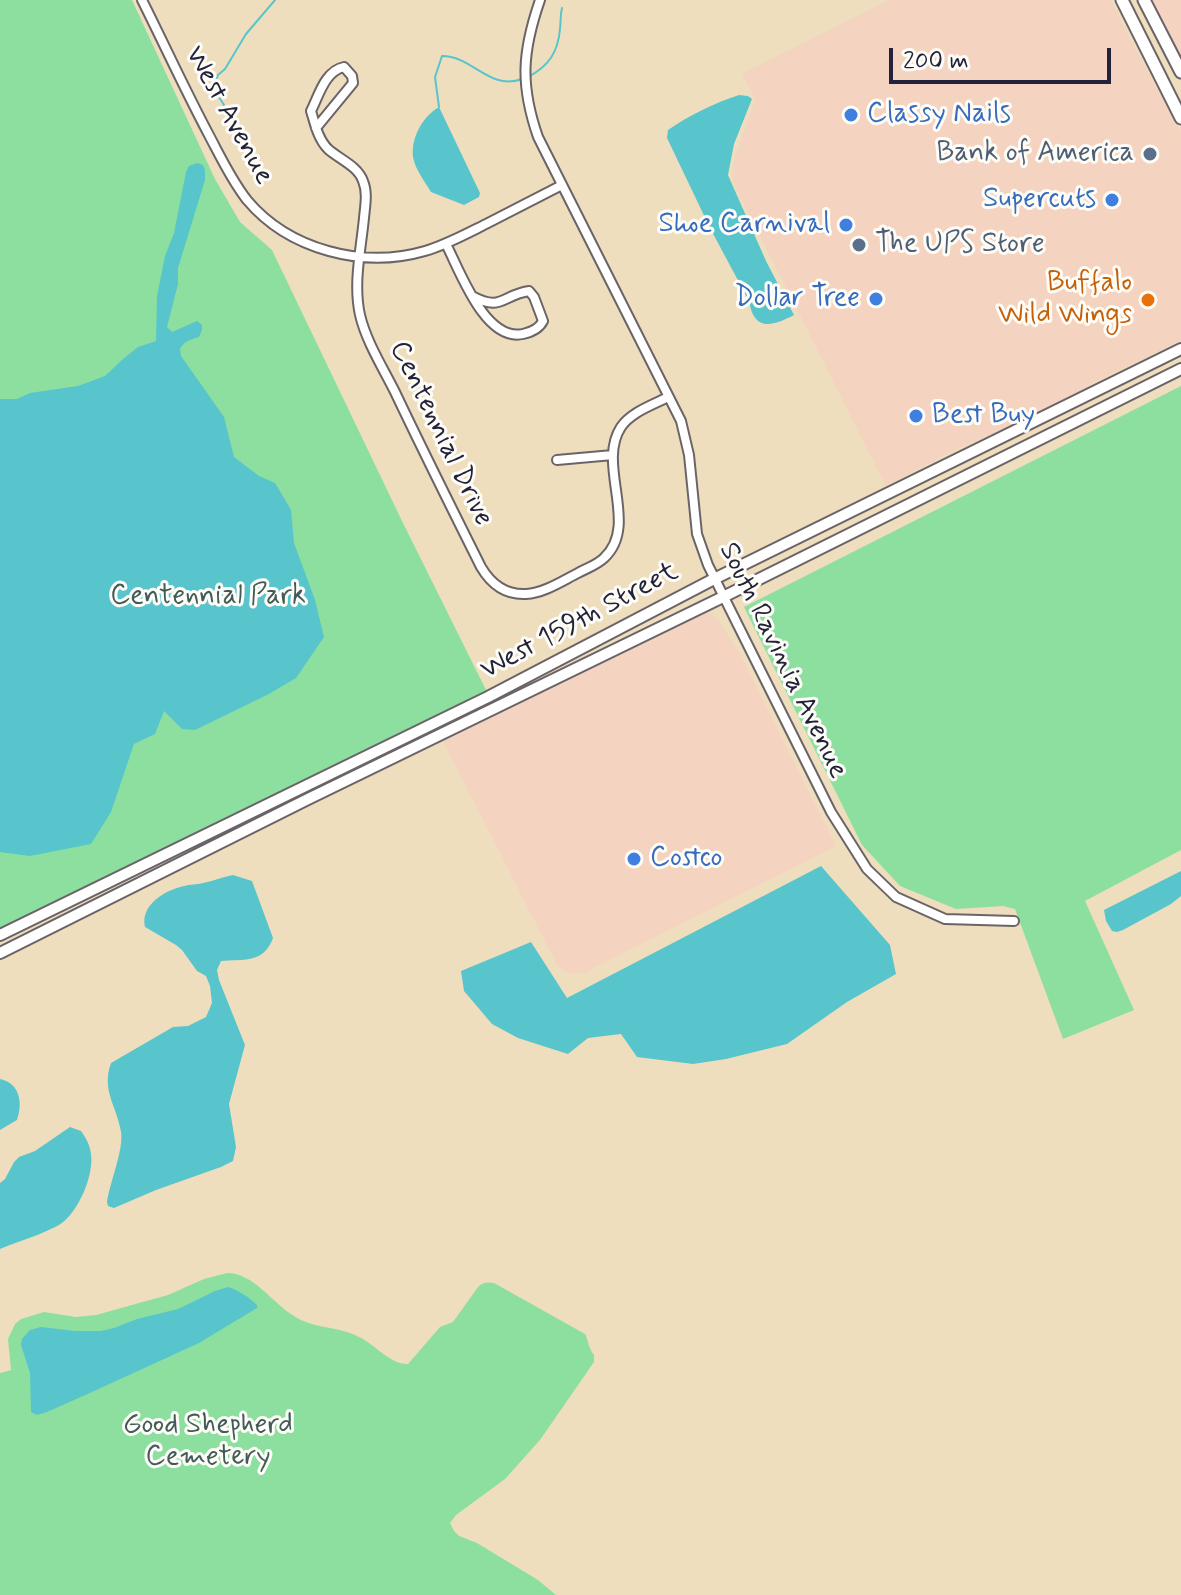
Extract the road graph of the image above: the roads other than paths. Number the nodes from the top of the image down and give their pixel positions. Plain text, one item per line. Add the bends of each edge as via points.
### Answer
1 (142, 0) edge
2 (540, 0) edge
3 (1122, 0) edge
4 (1144, 0) edge
5 (1181, 72) edge
6 (1181, 118) edge
7 (316, 128) junction
8 (562, 185) junction
9 (446, 244) junction
10 (361, 258) junction
11 (472, 296) junction
12 (1181, 349) edge
13 (1181, 369) edge
14 (668, 397) junction
15 (613, 455) junction
16 (557, 460) dead end
17 (714, 579) junction
18 (723, 597) junction
19 (1014, 921) dead end
20 (0, 935) edge
21 (0, 953) edge

1 - 10 street, West Avenue via 247,200 269,221 309,245
2 - 8 street, South Ravinia Avenue via 525,54 525,87 538,137
3 - 6 highway
4 - 5 highway
7 - 7 street via 353,83 344,67 327,78 311,111
7 - 10 street, Centennial Drive via 326,147 361,175 365,185
8 - 9 street, West Avenue
8 - 14 street, South Ravinia Avenue
9 - 10 street, West Avenue via 399,257
9 - 11 street
10 - 15 street, Centennial Drive via 358,298 367,334 487,578 516,594 532,593 607,555 618,531
11 - 11 street via 488,320 508,334 526,334 543,321 529,291 494,304
12 - 17 main road, West 159th Street
13 - 18 main road, West 159th Street
14 - 15 street via 629,418
14 - 17 street, South Ravinia Avenue via 681,421 697,534
15 - 16 street
17 - 18 street, South Ravinia Avenue
17 - 20 main road, West 159th Street via 488,697
18 - 19 street, South Ravinia Avenue via 831,812 867,869 896,897 945,919
18 - 21 main road, West 159th Street

